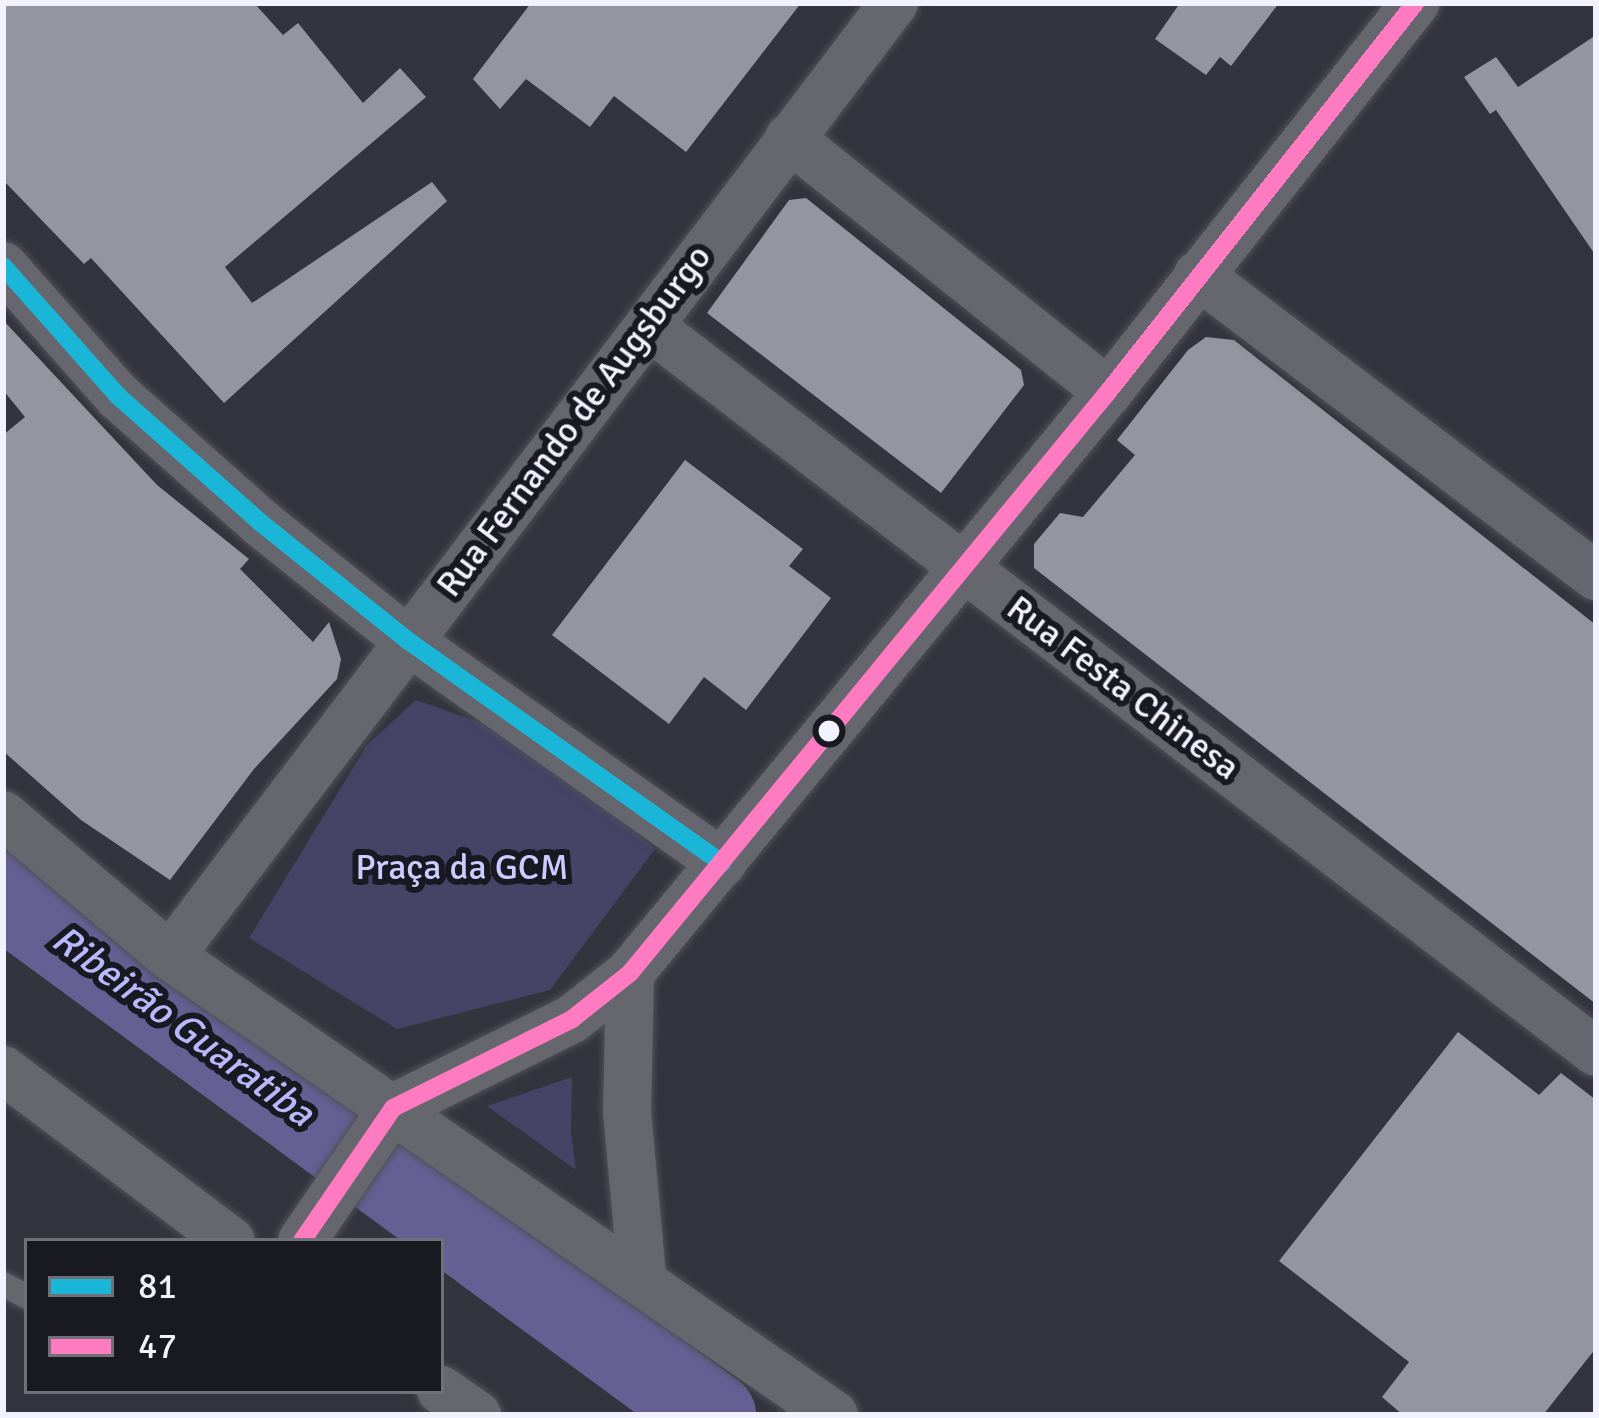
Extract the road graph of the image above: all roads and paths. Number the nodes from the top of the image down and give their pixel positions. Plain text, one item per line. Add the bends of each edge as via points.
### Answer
1 (894, 3) edge
2 (1415, 3) edge
3 (789, 138) junction
4 (3, 266) edge
5 (1198, 275) junction
6 (650, 326) junction
7 (1108, 392) junction
8 (964, 566) junction
9 (1596, 576) edge
10 (407, 640) junction
11 (3, 815) edge
12 (722, 863) junction
13 (170, 956) junction
14 (630, 973) junction
15 (1595, 1050) edge
16 (3, 1070) edge
17 (393, 1108) junction
18 (305, 1237) edge
19 (227, 1238) edge
20 (642, 1277) junction
21 (444, 1392) edge
22 (477, 1415) edge
23 (834, 1415) edge

1 - 3 street, Rua Fernando de Augsburgo
2 - 5 street
3 - 6 street, Rua Fernando de Augsburgo
3 - 7 street
4 - 10 street via 118,396
5 - 7 street
5 - 9 street
6 - 8 street, Rua Festa Chinesa
6 - 10 street, Rua Fernando de Augsburgo
7 - 8 street
8 - 12 street
8 - 15 street, Rua Festa Chinesa
10 - 12 street
10 - 13 street, Rua Fernando de Augsburgo
11 - 13 street
12 - 14 street
13 - 17 street
14 - 17 street via 554,1029
14 - 20 street via 627,1111
16 - 19 street
17 - 18 street
17 - 20 street
20 - 23 street
21 - 22 street

